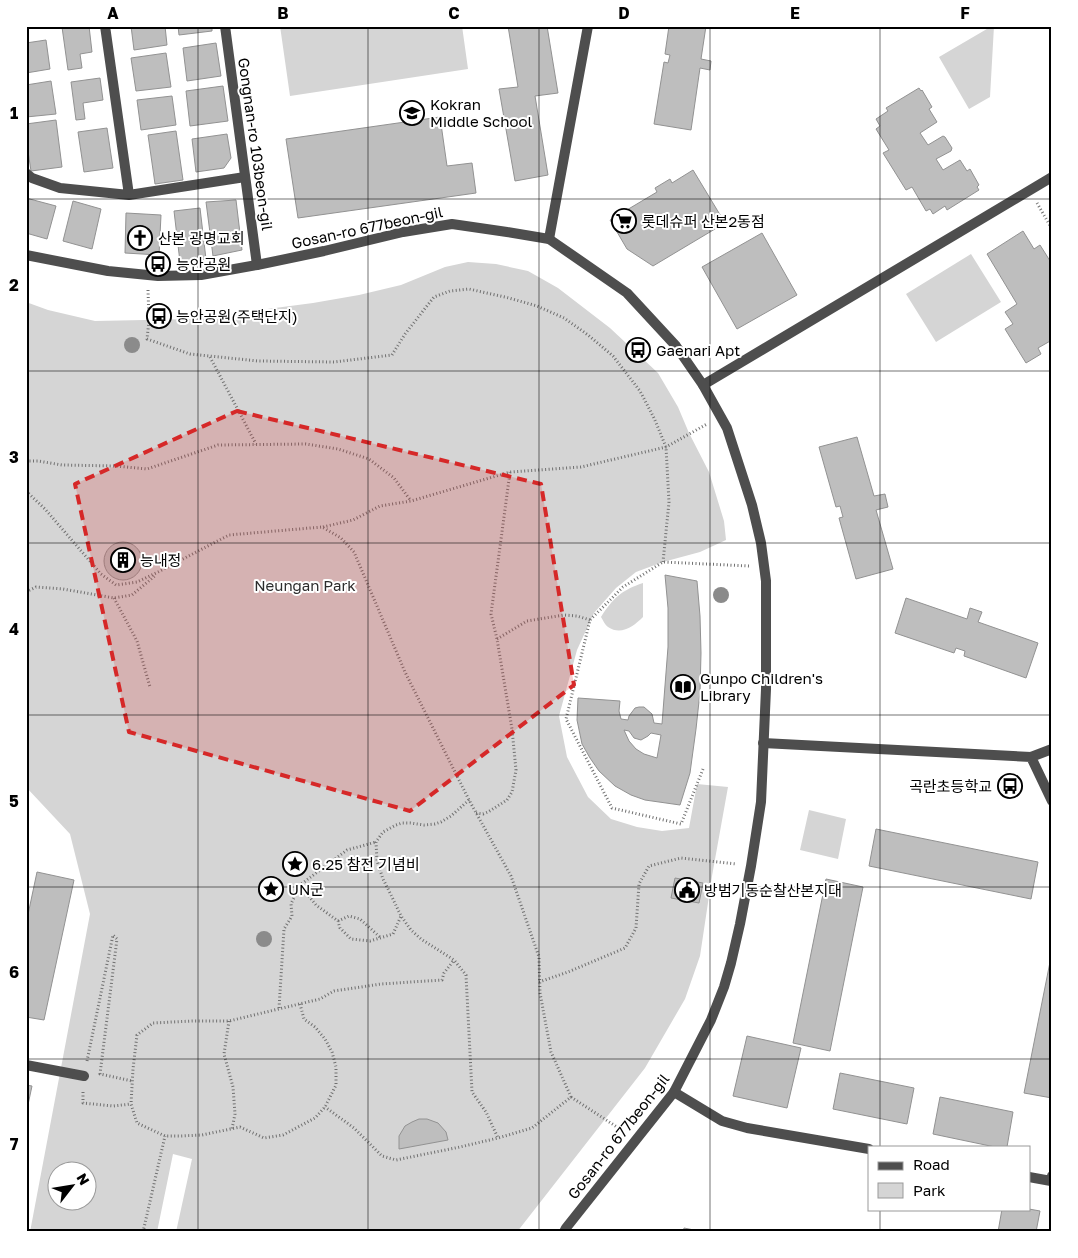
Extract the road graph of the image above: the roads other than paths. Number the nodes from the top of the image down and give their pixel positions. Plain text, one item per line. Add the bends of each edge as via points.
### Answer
1 (105, 26) edge
2 (225, 26) edge
3 (588, 26) edge
4 (26, 173) edge
5 (246, 177) junction
6 (1052, 177) edge
7 (129, 195) junction
8 (549, 239) junction
9 (26, 255) edge
10 (257, 265) junction
11 (703, 385) junction
12 (763, 743) junction
13 (1052, 749) edge
14 (1031, 757) junction
15 (1052, 801) edge
16 (26, 1066) edge
17 (84, 1076) road end
18 (674, 1092) junction
19 (868, 1149) edge
20 (1052, 1176) edge
21 (1030, 1177) edge
22 (564, 1232) edge

1 - 7 street
2 - 5 street, Gongnan-ro 103beon-gil
3 - 8 street
4 - 7 street via 60,188
5 - 7 street
5 - 10 street, Gongnan-ro 103beon-gil
6 - 11 street
8 - 10 street, Gosan-ro 677beon-gil via 452,224
8 - 11 street, Gosan-ro 677beon-gil via 627,293 676,346
9 - 10 street, Gosan-ro 677beon-gil via 108,271 148,275 201,275
11 - 12 street, Gosan-ro 677beon-gil via 727,428 761,543 766,591
12 - 14 street
12 - 18 street, Gosan-ro 677beon-gil via 761,802 751,866 724,987
13 - 14 street
14 - 15 street
16 - 17 street
18 - 19 street via 722,1121
18 - 22 street, Gosan-ro 677beon-gil
20 - 21 street via 1051,1181

